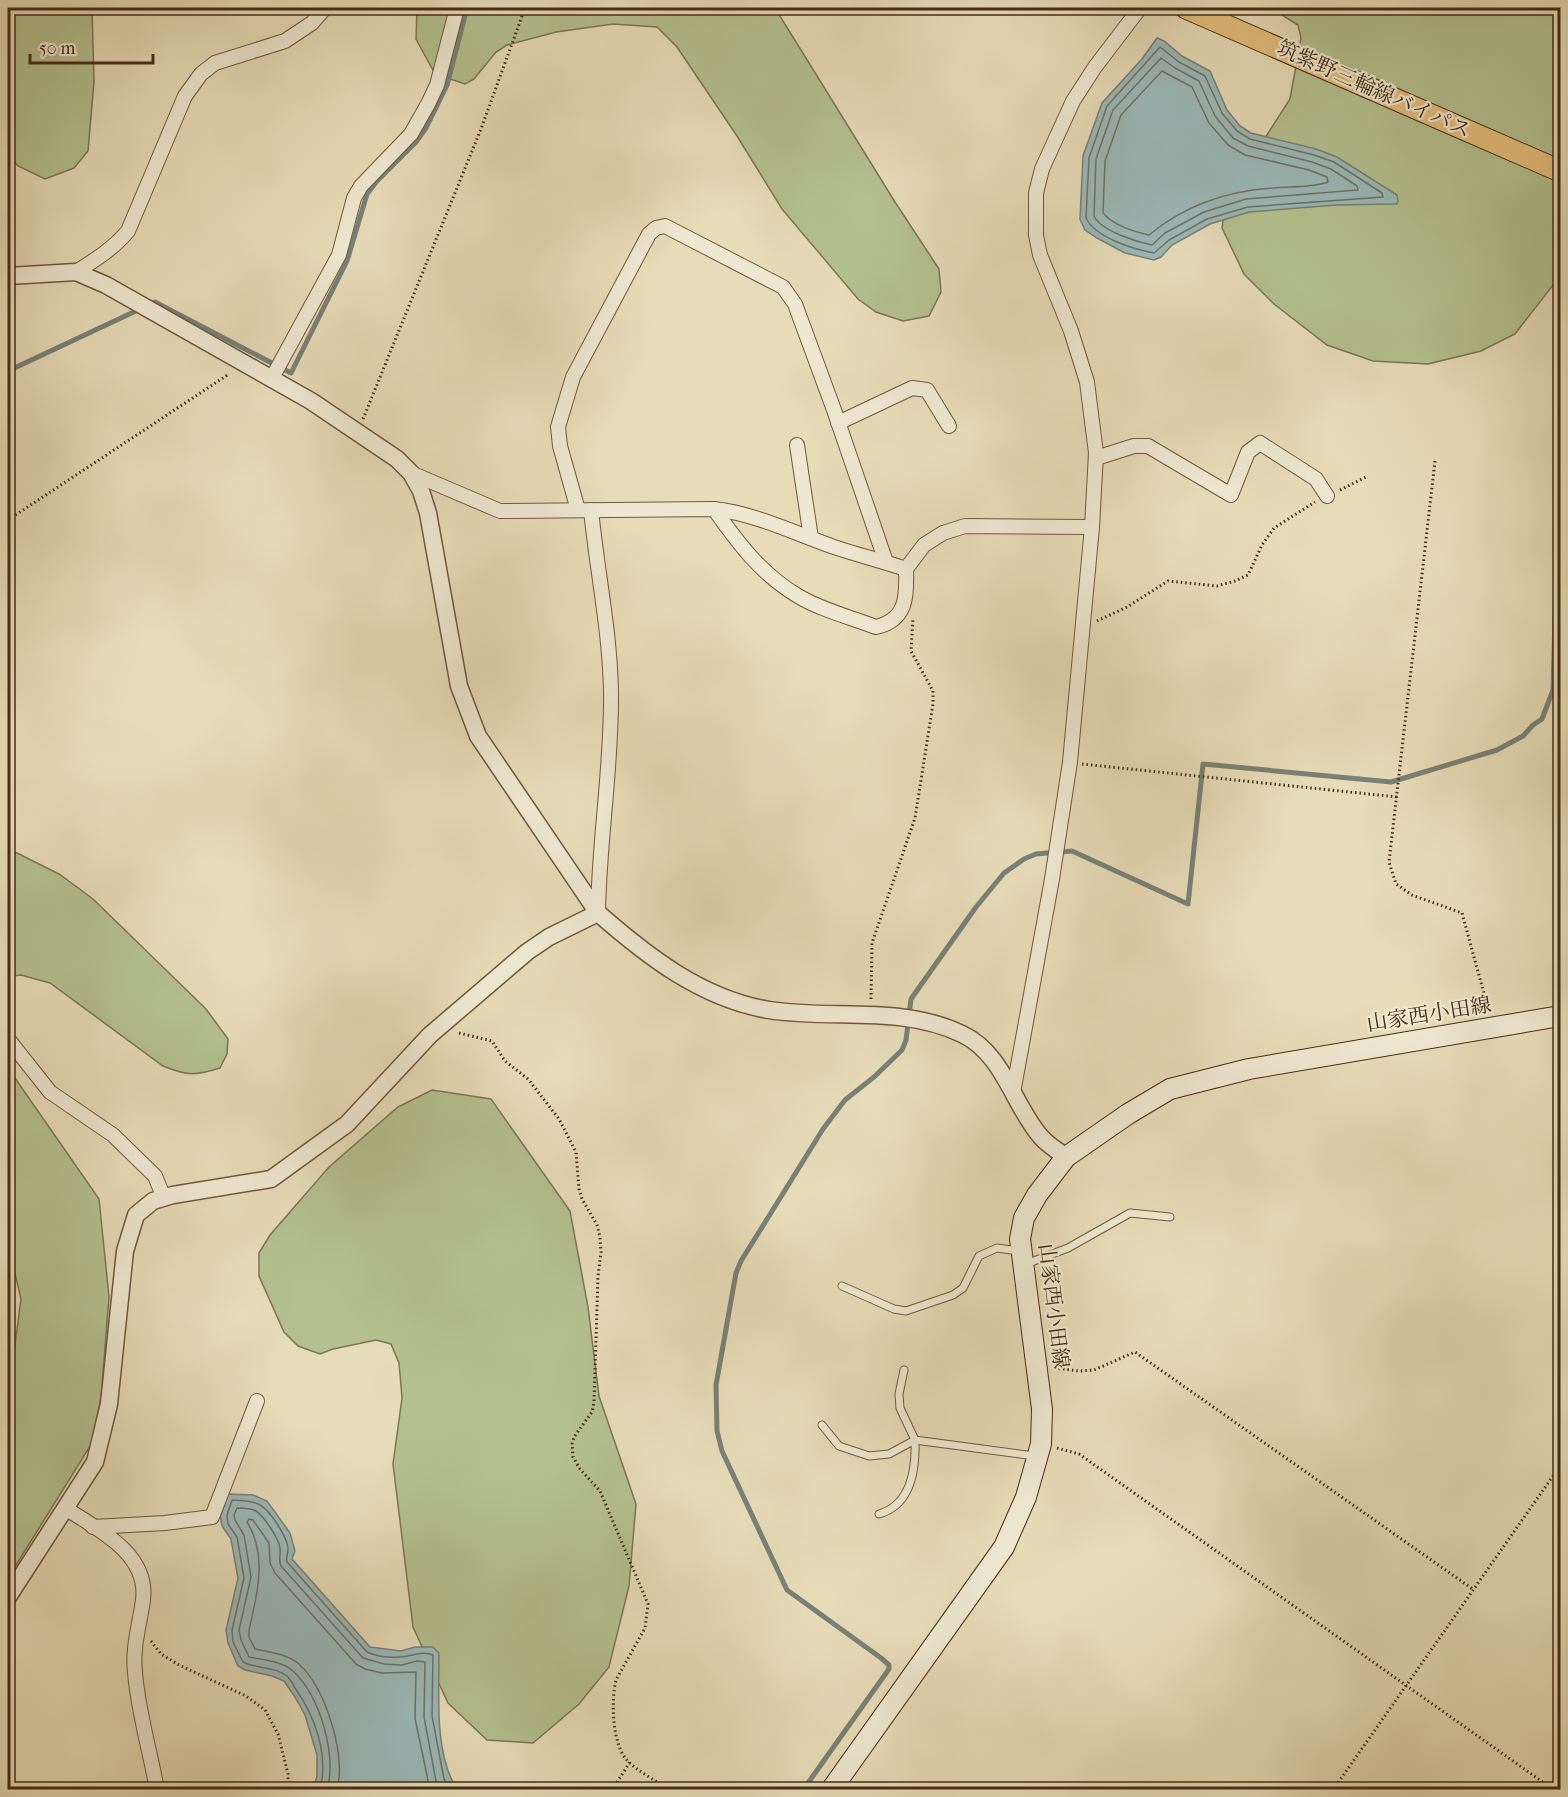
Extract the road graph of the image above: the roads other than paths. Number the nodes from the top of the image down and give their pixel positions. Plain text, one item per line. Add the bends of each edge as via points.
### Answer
1 (326, 8) edge
2 (457, 8) edge
3 (1140, 8) edge
4 (1186, 8) edge
5 (1560, 171) edge
6 (76, 272) junction
7 (8, 276) edge
8 (272, 378) junction
9 (838, 423) junction
10 (949, 426) dead end
11 (796, 446) dead end
12 (1096, 458) junction
13 (411, 473) junction
14 (1327, 496) road end
15 (714, 509) junction
16 (585, 510) junction
17 (1092, 527) junction
18 (811, 538) junction
19 (885, 562) junction
20 (906, 569) junction
21 (598, 913) junction
22 (1560, 1016) edge
23 (8, 1040) edge
24 (1013, 1092) junction
25 (1066, 1157) junction
26 (164, 1198) junction
27 (1170, 1217) dead end
28 (1022, 1258) junction
29 (842, 1286) dead end
30 (904, 1370) dead end
31 (257, 1401) dead end
32 (822, 1425) dead end
33 (915, 1440) junction
34 (1039, 1450) junction
35 (65, 1508) junction
36 (879, 1514) dead end
37 (93, 1527) junction
38 (8, 1598) edge
39 (157, 1790) edge
40 (831, 1790) edge

1 - 6 street via 312,23 285,40 215,63 201,74 185,96 128,231
2 - 8 street via 437,85 428,104 411,134 354,198 339,255
3 - 12 street via 1073,101 1042,169 1036,193 1040,255 1087,382
4 - 5 main road, 筑紫野三輪線バイパス
6 - 7 street
6 - 8 street
8 - 13 street via 398,459
9 - 10 street via 912,388 927,390
9 - 16 street via 795,304 783,288 665,226 656,228 573,377 558,427 560,446
9 - 19 street
11 - 18 street
12 - 14 street via 1134,446 1148,446 1231,495 1248,452 1260,443 1316,479
12 - 17 street
13 - 16 street via 500,511
13 - 21 street via 428,513 459,686 478,736
15 - 16 street
15 - 18 street via 762,518
15 - 20 street via 742,549 777,582 798,597 876,627 886,625 900,613
16 - 21 street via 606,629 611,691
17 - 20 street via 965,526 924,545
17 - 24 street via 1070,762
18 - 19 street
19 - 20 street
21 - 24 street via 659,962 698,987 728,1000 771,1010 873,1015 932,1023 965,1035 990,1058
21 - 26 street via 527,952 440,1028 347,1124 272,1179
22 - 25 main road, 山家西小田線 via 1282,1062 1170,1089
23 - 26 street via 50,1092 113,1135 155,1176
24 - 25 street via 1041,1137
25 - 28 main road, 山家西小田線 via 1024,1218
26 - 35 street via 153,1201 136,1215 125,1251 109,1404 94,1462
27 - 28 lane via 1130,1213 1068,1248
28 - 29 lane via 997,1248 979,1256 963,1288 906,1311
28 - 34 main road, 山家西小田線 via 1042,1409
30 - 33 lane via 900,1408
31 - 37 street via 213,1517
32 - 33 lane via 839,1446 869,1456 889,1454
33 - 34 lane
33 - 36 lane via 916,1460 908,1493 890,1511
34 - 40 main road, 山家西小田線 via 1026,1497 1004,1547
35 - 37 street
35 - 38 street
37 - 39 street via 130,1555 141,1576 143,1596 134,1670

